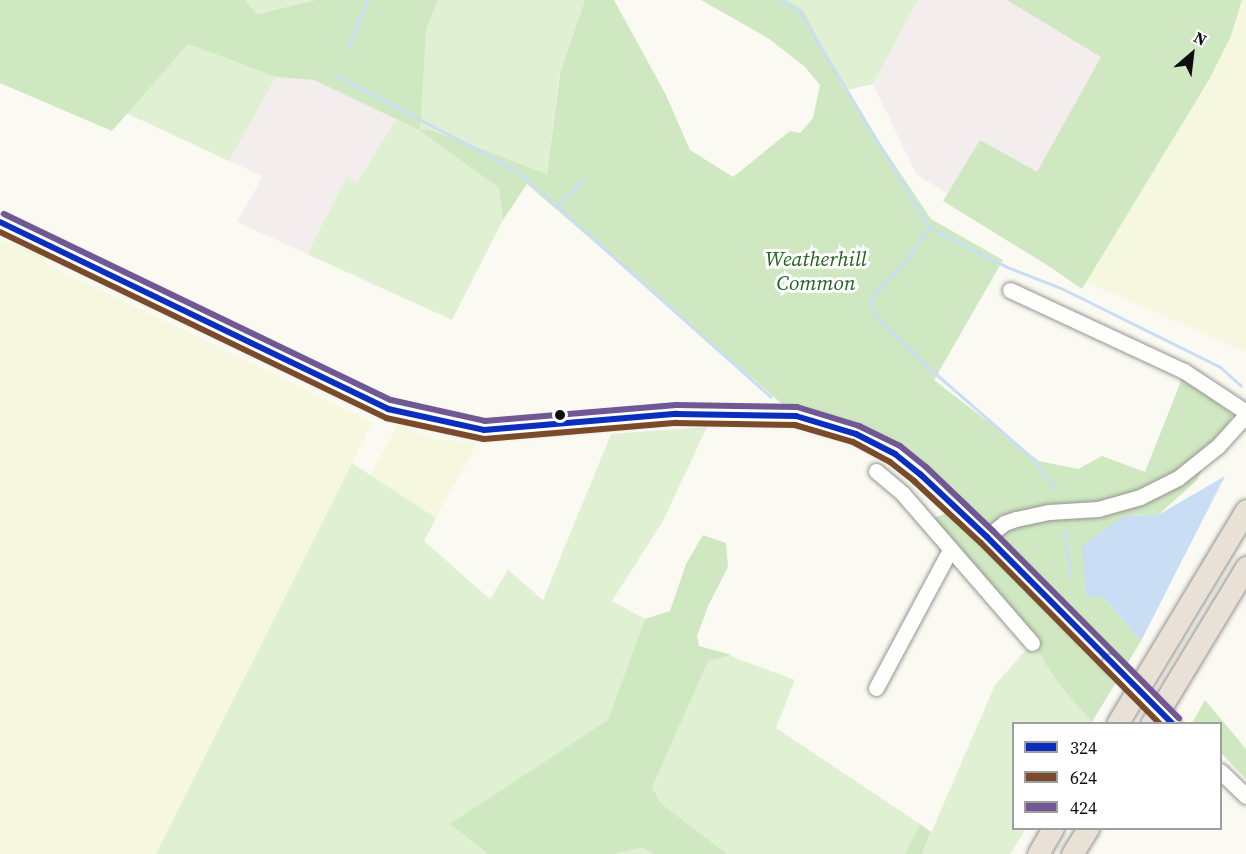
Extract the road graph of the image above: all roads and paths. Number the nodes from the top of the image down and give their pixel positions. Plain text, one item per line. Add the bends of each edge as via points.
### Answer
1 (0, 222) edge
2 (1010, 290) dead end
3 (1246, 413) edge
4 (876, 471) dead end
5 (920, 474) junction
6 (903, 494) junction
7 (1246, 510) edge
8 (987, 537) junction
9 (950, 550) junction
10 (1246, 567) edge
11 (1032, 643) dead end
12 (876, 688) dead end
13 (1118, 722) edge
14 (1152, 722) edge
15 (1172, 722) edge
16 (1222, 772) edge
17 (1246, 796) edge
18 (1052, 830) edge
19 (1087, 830) edge
20 (1038, 854) edge
21 (1072, 854) edge

1 - 5 street via 388,409 484,430 676,414 796,416 856,434 895,454
2 - 3 street via 1184,371
3 - 8 street via 1218,446 1178,478 1140,496 1098,509 1016,519
4 - 6 street
5 - 6 street
5 - 8 street
6 - 9 street
7 - 13 highway
8 - 15 street, bridge
9 - 11 street
9 - 12 street
10 - 14 highway
16 - 17 street
18 - 20 highway
19 - 21 highway

